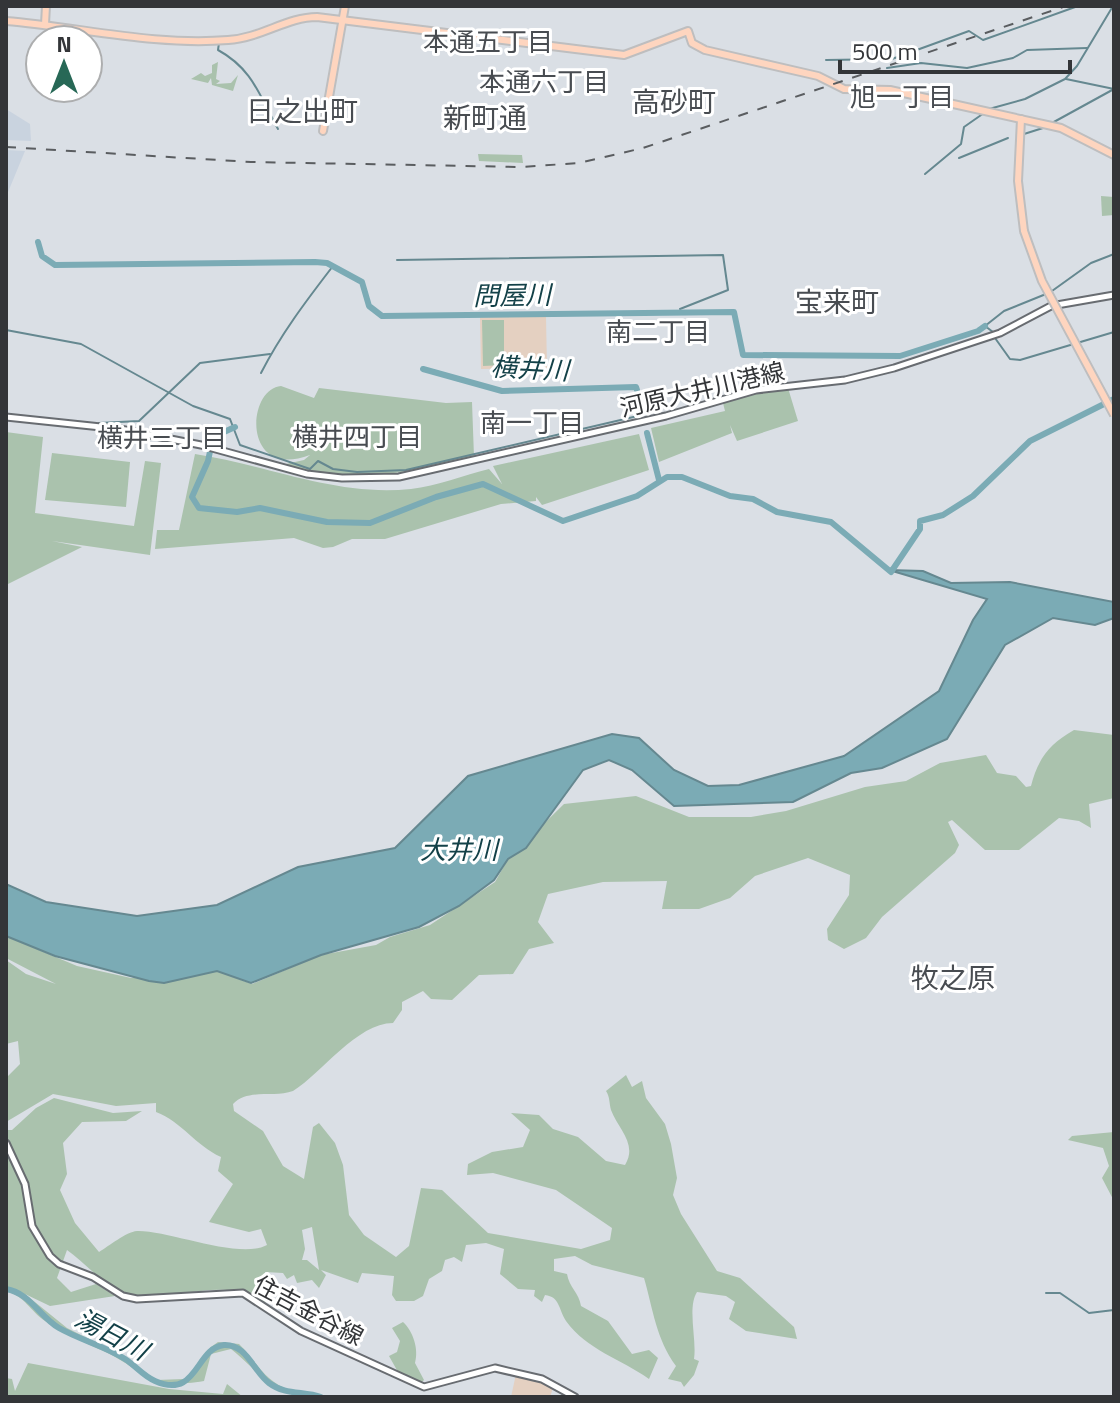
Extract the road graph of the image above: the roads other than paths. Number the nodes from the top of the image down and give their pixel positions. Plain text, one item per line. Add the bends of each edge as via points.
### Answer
1 (46, 6) edge
2 (345, 6) edge
3 (343, 20) junction
4 (6, 21) edge
5 (45, 24) joint
6 (104, 32) edge
7 (1021, 119) junction
8 (323, 131) dead end
9 (1114, 155) edge
10 (1114, 295) edge
11 (1114, 415) edge
12 (6, 417) edge
13 (6, 1143) edge
14 (575, 1397) edge

1 - 5 main road
2 - 3 main road
3 - 6 main road via 300,18 265,34 226,40
3 - 7 main road via 624,55 688,31 695,46 818,76 844,89 890,90
3 - 8 main road
4 - 5 main road
7 - 9 main road via 1076,133
7 - 11 main road, bridge via 1018,181 1024,231 1042,281
10 - 12 main road, 河原大井川港線 via 1051,306 1000,333 845,380 756,390 399,477 316,475 120,429
13 - 14 main road, 住吉金谷線 via 25,1184 32,1226 50,1256 123,1296 243,1293 301,1331 424,1387 495,1368 538,1377

